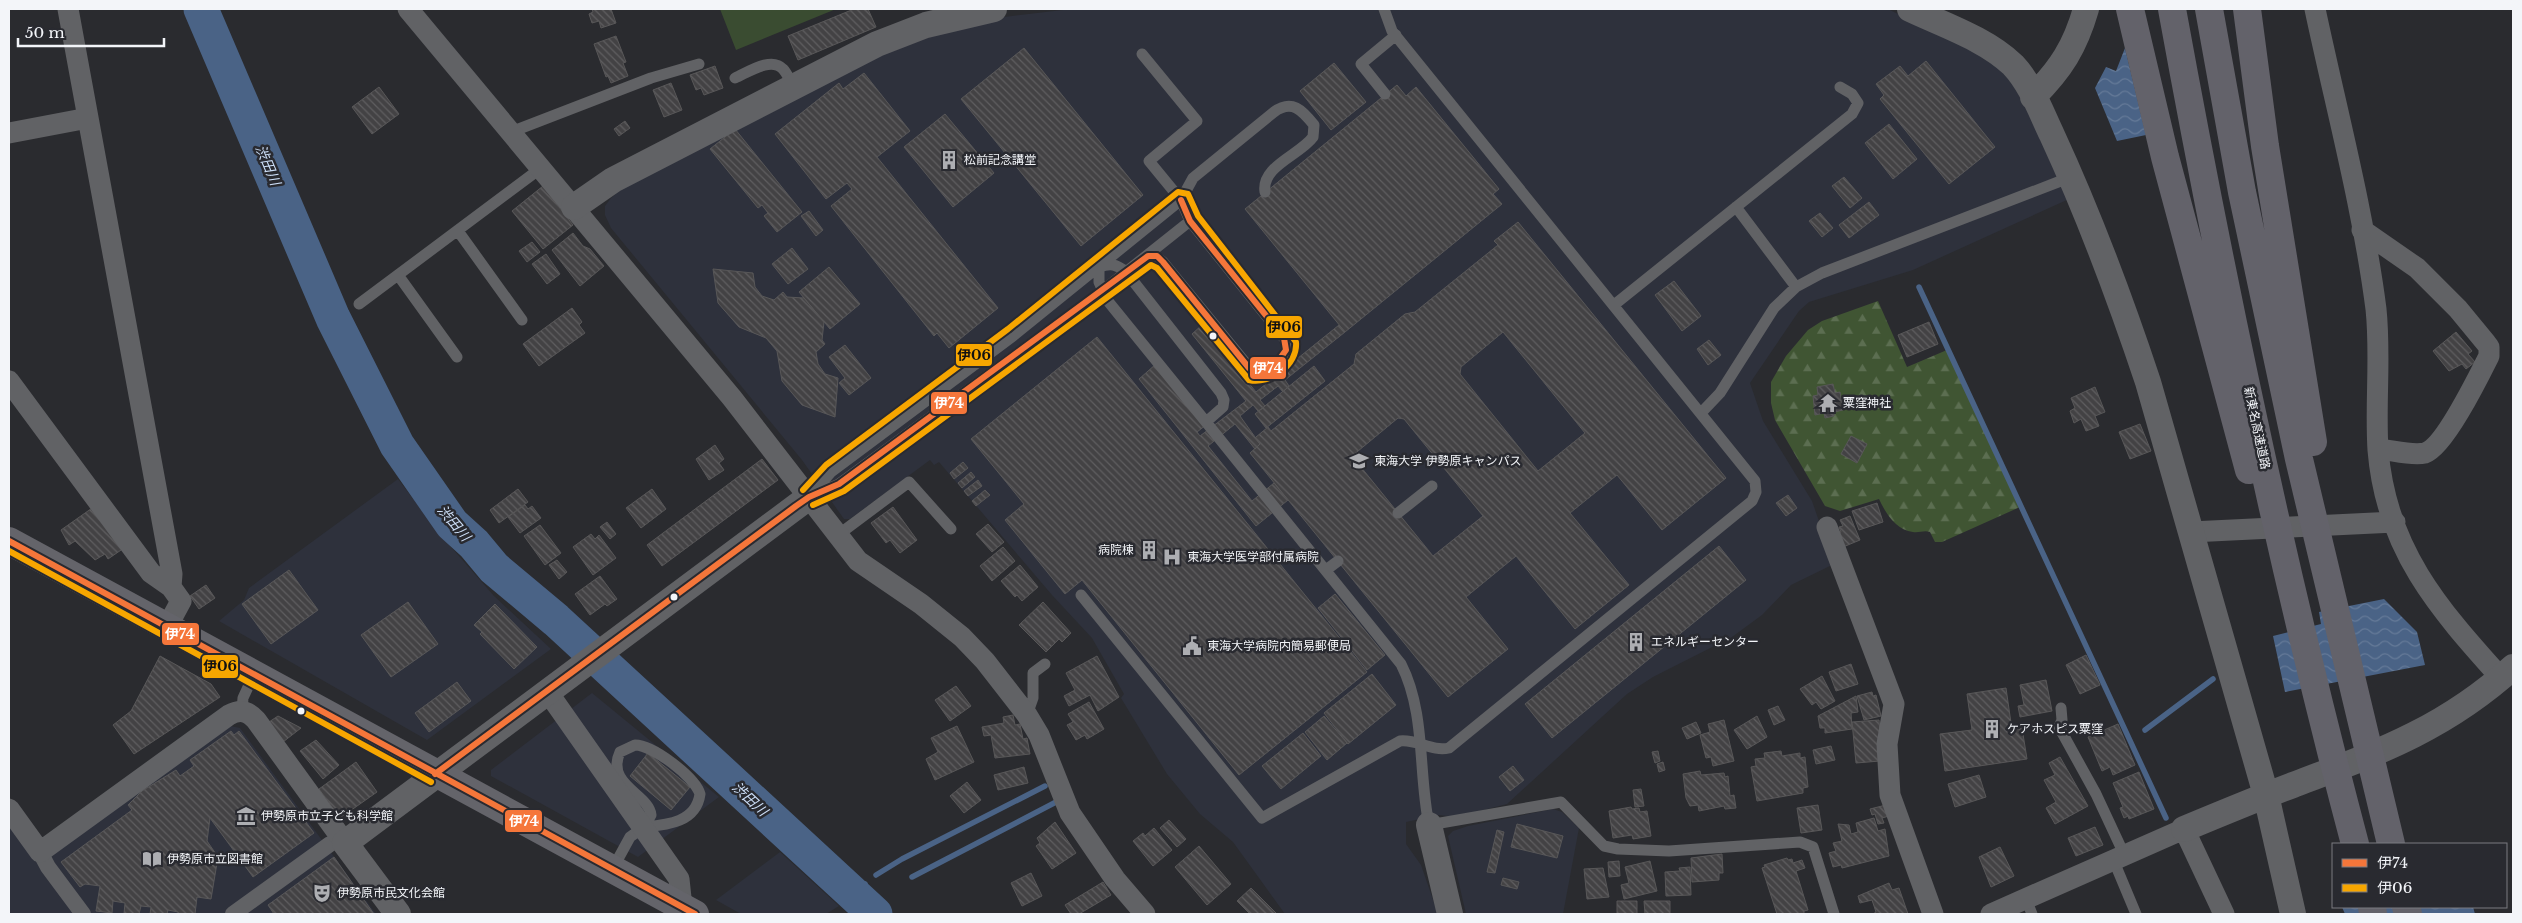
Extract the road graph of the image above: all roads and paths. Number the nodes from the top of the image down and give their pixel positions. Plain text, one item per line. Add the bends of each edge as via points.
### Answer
1 (68, 9) edge
2 (408, 9) edge
3 (1384, 9) edge
4 (1910, 9) edge
5 (2086, 9) edge
6 (2130, 9) edge
7 (2172, 9) edge
8 (2209, 9) edge
9 (2247, 9) edge
10 (2315, 9) edge
11 (979, 10) edge
12 (1396, 35) junction
13 (1142, 54) dead end
14 (699, 64) dead end
15 (735, 78) dead end
16 (793, 86) junction
17 (1840, 87) dead end
18 (1385, 94) dead end
19 (2033, 96) junction
20 (88, 118) junction
21 (511, 132) junction
22 (9, 133) edge
23 (541, 168) junction
24 (2071, 177) junction
25 (1265, 192) dead end
26 (1181, 200) junction
27 (574, 207) junction
28 (1736, 207) junction
29 (1190, 221) junction
30 (2362, 230) junction
31 (458, 231) junction
32 (1143, 259) junction
33 (1099, 267) junction
34 (1126, 272) junction
35 (398, 275) junction
36 (1796, 286) junction
37 (1105, 295) junction
38 (359, 304) dead end
39 (1614, 305) junction
40 (522, 320) dead end
41 (457, 357) dead end
42 (9, 381) edge
43 (1701, 413) junction
44 (1206, 422) junction
45 (2378, 449) junction
46 (1432, 486) dead end
47 (809, 497) junction
48 (1398, 513) dead end
49 (2395, 522) junction
50 (1828, 527) dead end
51 (951, 529) dead end
52 (2190, 532) junction
53 (838, 535) junction
54 (9, 541) edge
55 (1338, 561) dead end
56 (1326, 570) junction
57 (171, 587) junction
58 (1081, 595) dead end
59 (167, 627) junction
60 (1045, 664) dead end
61 (254, 674) junction
62 (2509, 679) edge
63 (547, 691) junction
64 (2060, 708) dead end
65 (242, 711) junction
66 (1027, 715) junction
67 (2326, 736) junction
68 (1419, 743) junction
69 (435, 774) junction
70 (2266, 796) junction
71 (9, 809) edge
72 (1429, 825) junction
73 (644, 827) junction
74 (2184, 829) junction
75 (2355, 843) edge
76 (2392, 843) edge
77 (2392, 843) edge
78 (338, 844) junction
79 (40, 852) junction
80 (2119, 856) junction
81 (612, 870) junction
82 (2029, 906) edge
83 (688, 911) edge
84 (83, 914) edge
85 (233, 914) edge
86 (398, 914) edge
87 (1145, 914) edge
88 (1450, 914) edge
89 (1834, 914) edge
90 (1933, 914) edge
91 (1991, 914) edge
92 (2136, 914) edge
93 (2224, 914) edge
94 (2293, 914) edge

1 - 20 street
2 - 21 street
3 - 12 lane
4 - 19 street via 2001,54
5 - 19 street via 2068,57
6 - 67 highway via 2234,420
7 - 67 highway, 新東名高速道路 via 2202,174
8 - 76 highway via 2242,192 2299,459
9 - 77 highway via 2265,146 2312,439 2369,697
10 - 30 street
11 - 16 street via 926,25 877,44
12 - 18 lane via 1361,64
12 - 39 lane
13 - 26 lane via 1197,121 1149,160
14 - 21 lane via 651,78
15 - 16 lane via 766,64 775,65 784,69
16 - 27 street via 613,180
17 - 28 lane via 1855,97 1858,103 1856,110
19 - 24 street
20 - 22 street
20 - 57 street via 172,574
21 - 23 street
23 - 27 street
23 - 31 lane
24 - 36 lane via 1822,273
24 - 52 street via 2132,335
25 - 26 lane via 1264,186 1271,172 1313,137 1314,125 1297,106 1288,105 1274,112 1193,178
26 - 29 lane
26 - 33 lane
27 - 47 street via 732,398
28 - 36 lane
28 - 39 lane
29 - 32 lane
29 - 32 lane via 1284,338 1288,345 1284,357 1267,370 1253,372 1163,262 1157,256
30 - 45 street via 2378,336
30 - 45 street via 2417,268 2458,309 2490,352 2453,422 2432,449 2416,453
31 - 35 lane
31 - 40 lane
32 - 34 lane
33 - 34 lane via 1110,264
33 - 37 lane via 1099,282
33 - 47 lane via 1013,336 830,472
34 - 37 lane
34 - 44 lane via 1221,393 1223,407
35 - 38 lane
35 - 41 lane
36 - 43 lane via 1774,308 1720,393
37 - 44 lane
37 - 47 lane via 1092,299 839,484
39 - 43 lane
42 - 57 street via 151,573
43 - 68 lane via 1756,481 1752,501 1449,748 1441,750
44 - 56 lane
45 - 49 street via 2386,498
46 - 48 lane
47 - 53 street
47 - 63 street
49 - 52 street
49 - 62 street via 2406,552 2426,589
50 - 90 street via 1894,704 1887,744 1890,795
51 - 53 lane via 909,482
52 - 70 street
53 - 66 street via 858,561 962,637
54 - 59 highway
55 - 56 lane
56 - 68 lane via 1400,664 1413,694
57 - 59 street via 181,601
58 - 68 lane via 1262,818 1383,748 1400,741
59 - 61 highway
60 - 66 lane via 1033,673 1033,698
61 - 65 lane via 243,698
61 - 69 highway
62 - 70 street via 2416,736
63 - 69 street
63 - 73 street
64 - 80 lane via 2060,727 2096,794
65 - 78 street via 256,720
65 - 79 street via 229,714 207,739
66 - 87 street via 1039,735 1070,813 1115,879
67 - 75 highway, 新東名高速道路
68 - 72 lane
69 - 78 street
69 - 81 highway
70 - 74 street
70 - 94 street
71 - 79 street
72 - 88 street
72 - 89 lane via 1561,802 1604,846 1618,849 1669,851 1800,842 1813,847
73 - 73 lane via 651,815 650,810 622,781 617,762 624,748 635,745 651,748 693,782 700,794 692,811 675,824
73 - 81 lane via 630,837
73 - 83 street via 679,879
74 - 80 street
74 - 93 street
78 - 85 street
78 - 86 street
79 - 84 street
80 - 82 street
80 - 92 lane
81 - 83 highway
82 - 91 street

